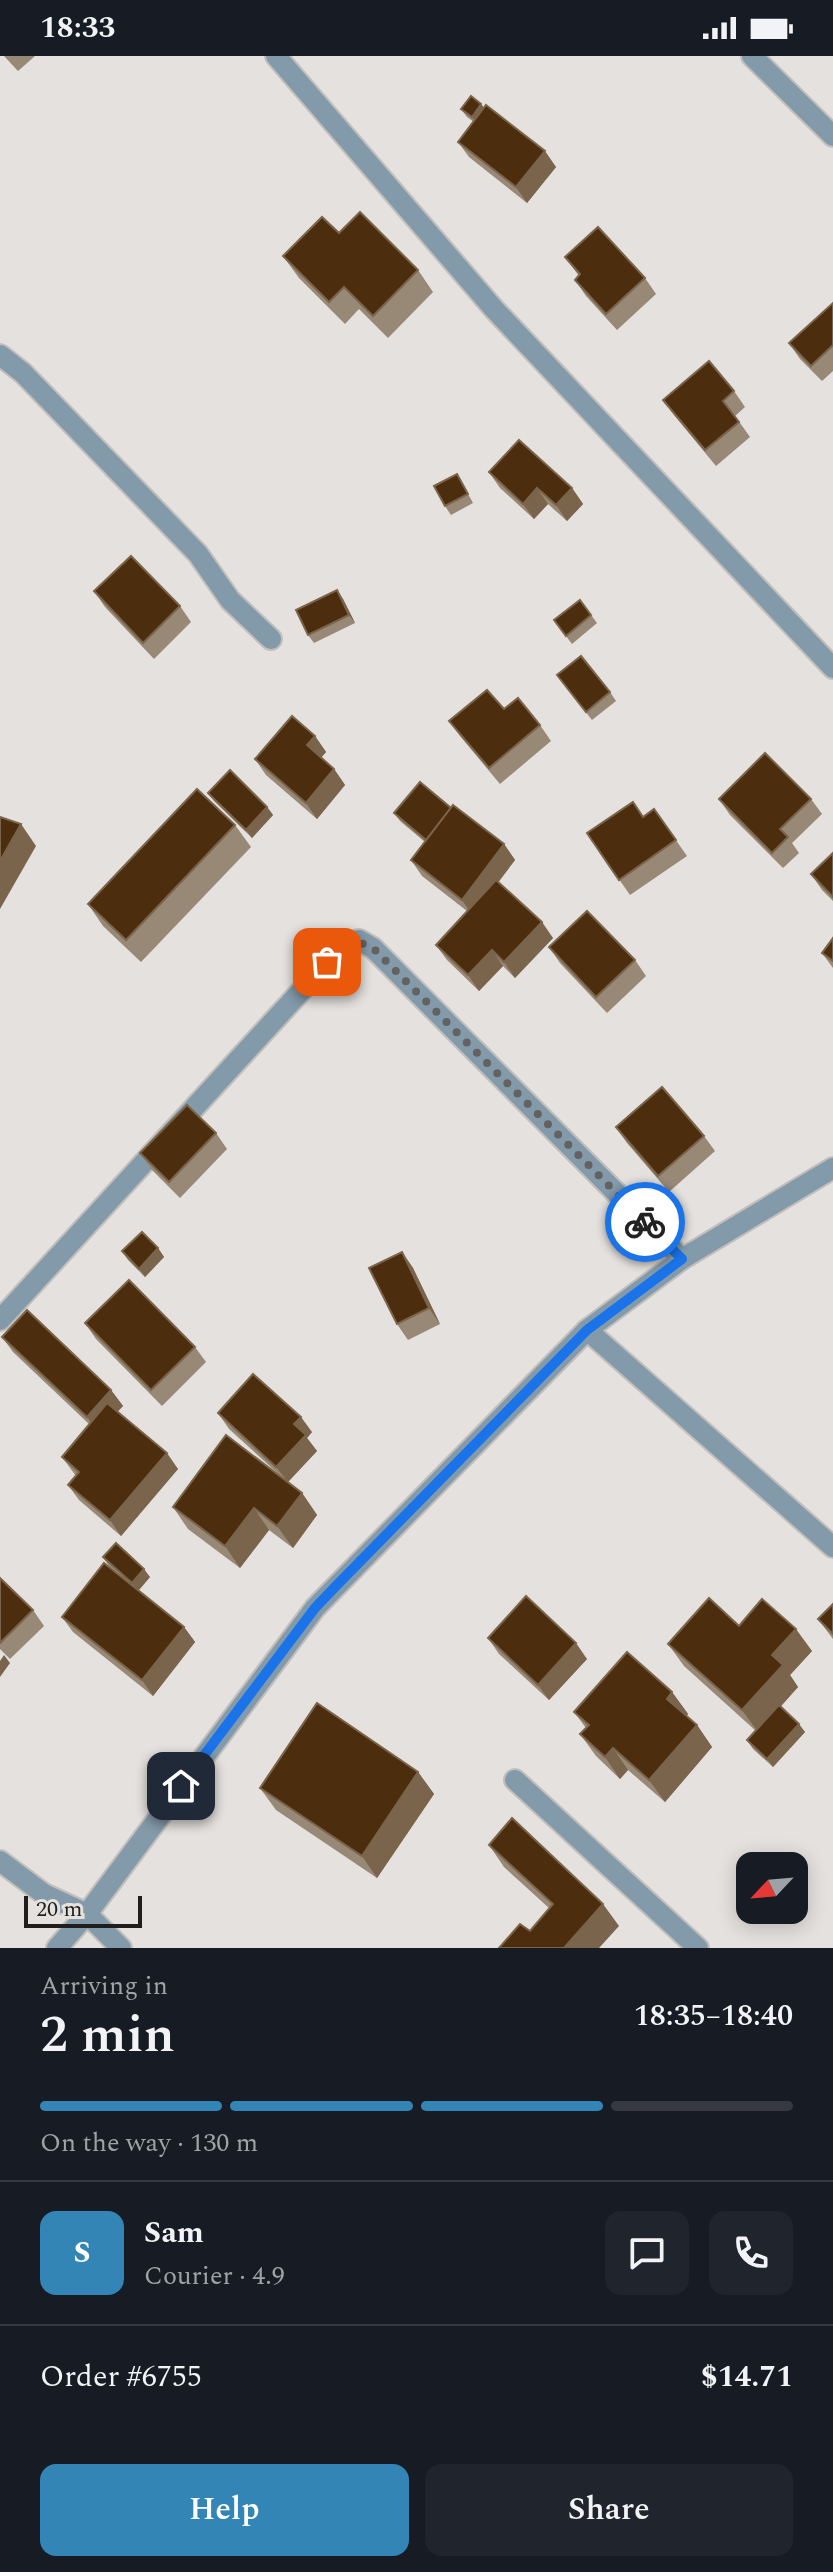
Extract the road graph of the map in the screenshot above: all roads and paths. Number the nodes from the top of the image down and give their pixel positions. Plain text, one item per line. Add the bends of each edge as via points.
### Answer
1 (276, 56) edge
2 (752, 56) edge
3 (833, 136) edge
4 (0, 355) edge
5 (271, 639) dead end
6 (833, 668) edge
7 (833, 1168) edge
8 (682, 1259) junction
9 (0, 1320) edge
10 (587, 1330) junction
11 (833, 1547) edge
12 (515, 1780) dead end
13 (0, 1861) edge
14 (87, 1914) junction
15 (57, 1948) edge
16 (121, 1948) edge
17 (698, 1948) edge

1 - 6 street via 494,309
2 - 3 street
4 - 5 street via 198,554 230,600
7 - 8 street
8 - 9 street via 373,948 359,940 345,943
8 - 10 street
10 - 11 street
10 - 14 street via 315,1608
12 - 17 street
13 - 14 street via 44,1894
14 - 15 street
14 - 16 street

